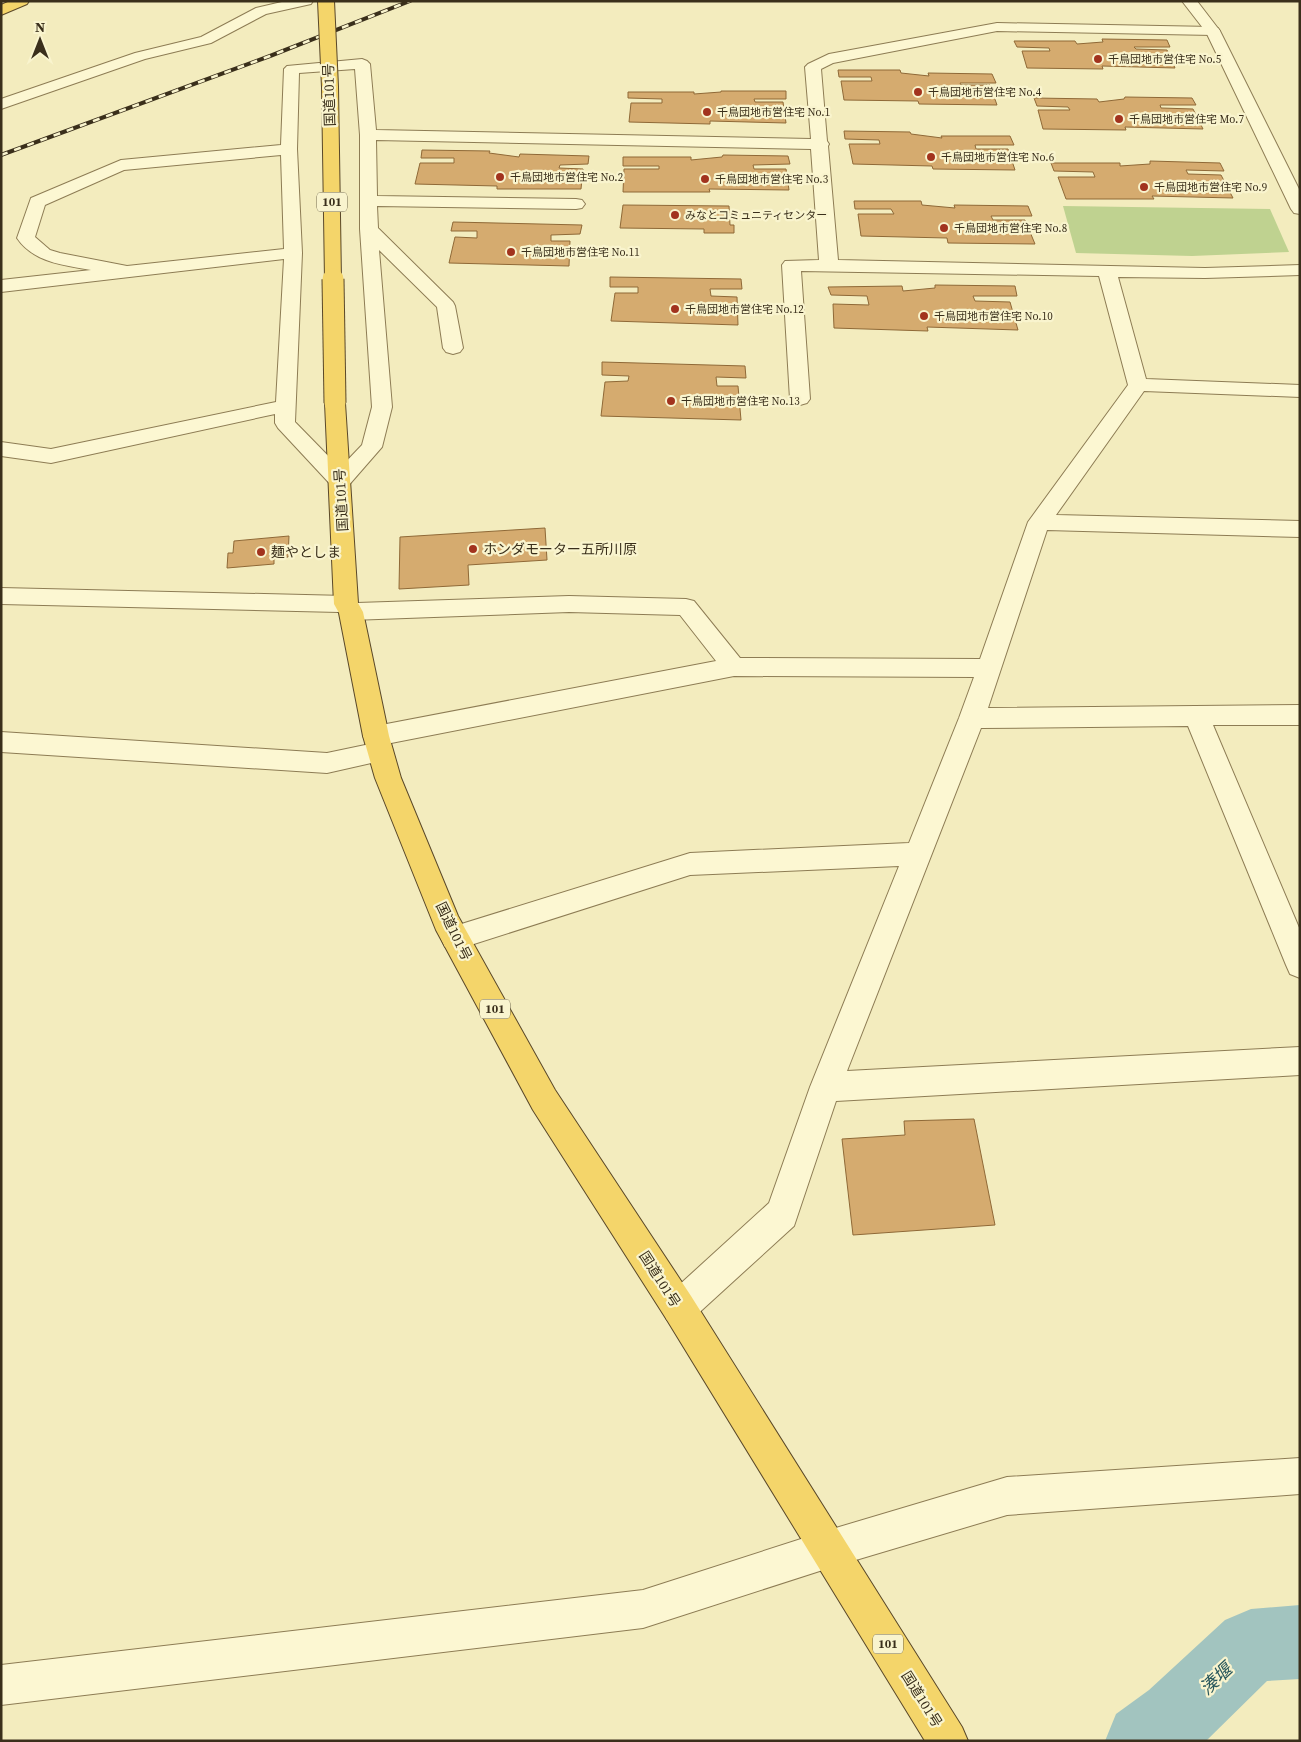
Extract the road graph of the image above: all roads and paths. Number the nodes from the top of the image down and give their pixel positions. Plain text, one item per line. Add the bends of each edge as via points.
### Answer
1 (22, 1) edge
2 (306, 1) edge
3 (326, 1) edge
4 (1188, 1) edge
5 (289, 2) edge
6 (1, 11) edge
7 (1212, 31) junction
8 (1, 104) edge
9 (368, 135) junction
10 (821, 144) junction
11 (290, 149) junction
12 (369, 201) junction
13 (576, 204) dead end
14 (1300, 209) edge
15 (369, 229) junction
16 (293, 253) junction
17 (829, 266) junction
18 (1300, 270) edge
19 (1107, 271) junction
20 (129, 272) junction
21 (1, 286) edge
22 (453, 348) dead end
23 (1138, 385) junction
24 (1300, 391) edge
25 (800, 399) dead end
26 (285, 406) junction
27 (1, 449) edge
28 (340, 480) junction
29 (1039, 522) junction
30 (1300, 530) edge
31 (1, 596) edge
32 (348, 608) junction
33 (734, 667) junction
34 (990, 668) junction
35 (1300, 715) edge
36 (1198, 717) junction
37 (972, 718) junction
38 (1, 742) edge
39 (378, 744) junction
40 (918, 854) junction
41 (456, 938) junction
42 (1300, 965) edge
43 (1300, 1061) edge
44 (825, 1087) junction
45 (679, 1308) junction
46 (1300, 1476) edge
47 (829, 1549) junction
48 (1, 1685) edge
49 (947, 1740) edge

1 - 6 highway
2 - 5 street
3 - 28 highway, 国道101号 / 101, bridge via 335,403
4 - 7 street
5 - 8 street via 261,11 206,40 140,56
7 - 10 street via 997,27 829,59 813,67
7 - 14 street
9 - 10 street
9 - 11 street via 362,64 292,69
9 - 12 street
10 - 17 street
11 - 16 street
11 - 20 street via 121,165 38,202 26,238 44,254
12 - 13 street
12 - 15 street
15 - 22 street via 446,306
15 - 28 street via 382,407 372,447
16 - 20 street
16 - 26 street
17 - 19 street
17 - 25 street via 791,265
18 - 19 street via 1205,273
19 - 23 street
20 - 21 street
23 - 24 street
23 - 29 street
26 - 27 street via 51,456
26 - 28 street via 285,423
28 - 32 highway, 国道101号 / 101
29 - 30 street
29 - 34 street
31 - 32 street
32 - 33 street via 569,604 686,607
32 - 39 highway, 国道101号 / 101
33 - 34 street
33 - 39 street
34 - 37 street
35 - 36 street
36 - 37 street
36 - 42 street
37 - 40 street
38 - 39 street via 327,763
39 - 41 highway, 国道101号 / 101 via 388,778 446,921
40 - 41 street via 690,864
40 - 44 street
41 - 45 highway, 国道101号 / 101 via 544,1100
43 - 44 street
44 - 45 street via 782,1214
45 - 47 highway, 国道101号 / 101
46 - 47 street via 1006,1496
47 - 48 street via 643,1609
47 - 49 highway, 国道101号 / 101

